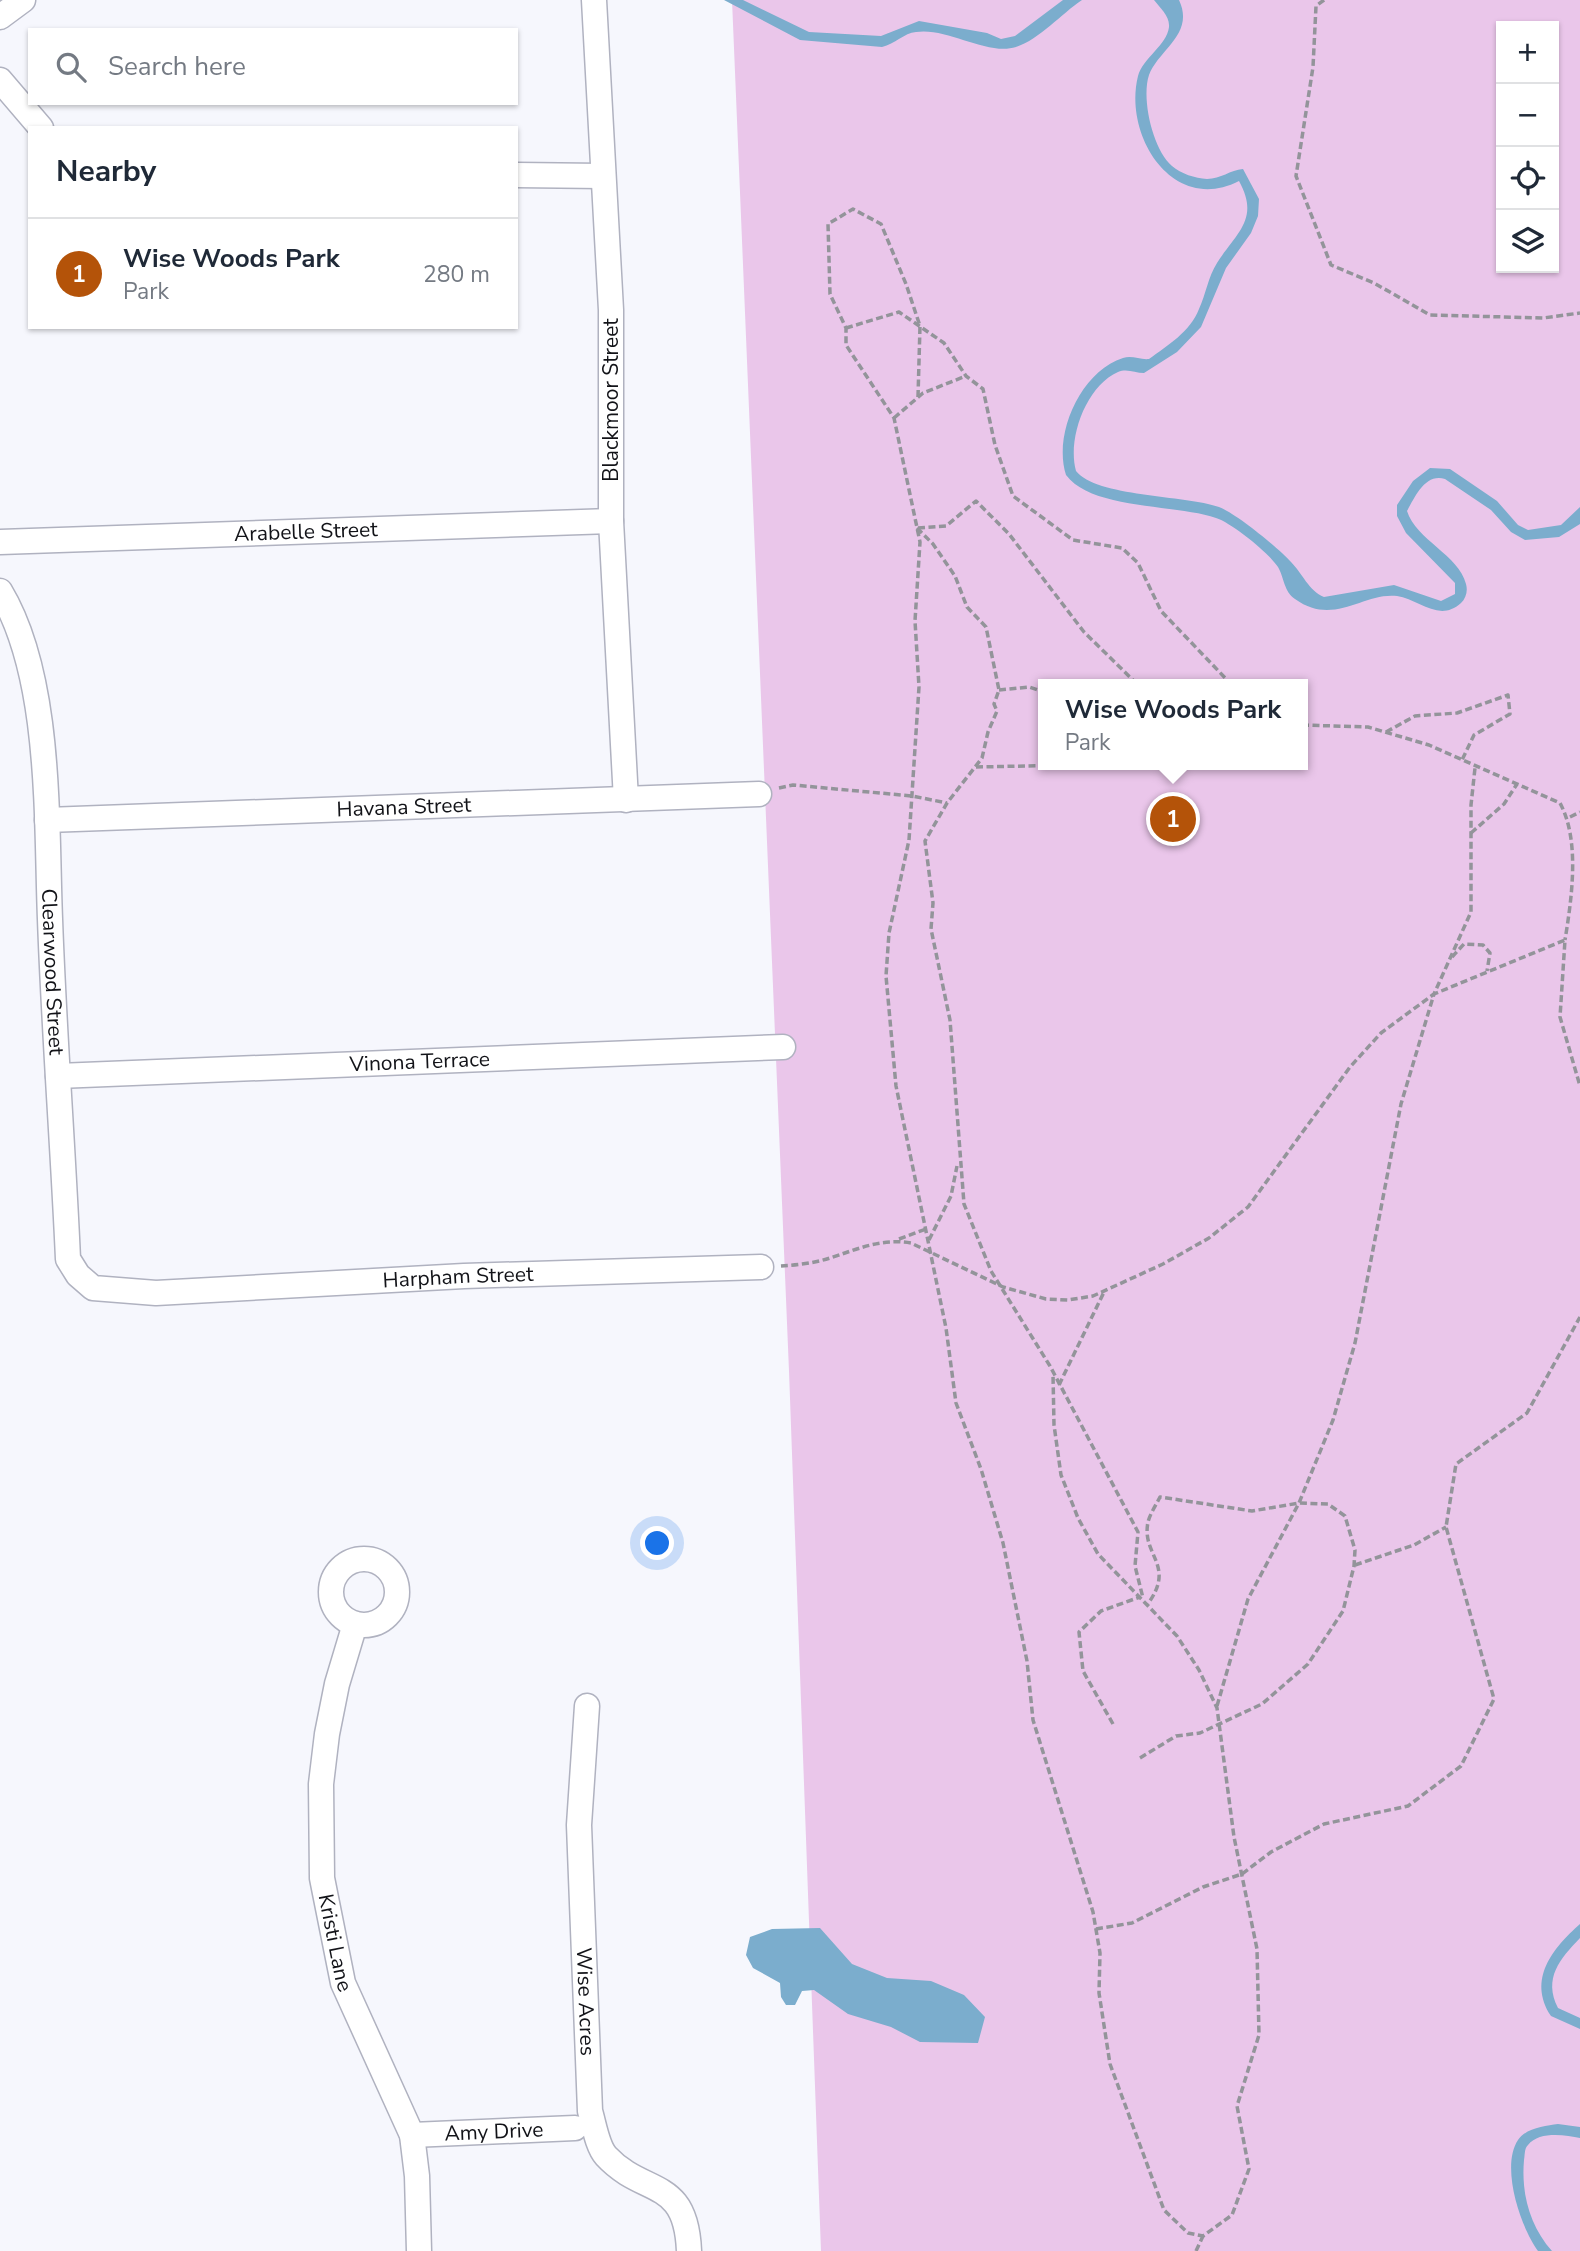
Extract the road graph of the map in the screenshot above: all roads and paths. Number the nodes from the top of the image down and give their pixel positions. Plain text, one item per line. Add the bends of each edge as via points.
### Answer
1 (23, 0) edge
2 (594, 0) edge
3 (1324, 0) edge
4 (0, 17) edge
5 (0, 80) edge
6 (39, 126) edge
7 (518, 175) edge
8 (603, 176) junction
9 (1580, 313) edge
10 (920, 326) junction
11 (846, 328) junction
12 (966, 376) junction
13 (918, 397) junction
14 (894, 418) junction
15 (611, 521) junction
16 (916, 527) junction
17 (0, 542) edge
18 (0, 592) edge
19 (7, 624) edge
20 (1132, 679) edge
21 (1226, 679) edge
22 (999, 690) junction
23 (1038, 690) edge
24 (1308, 725) edge
25 (1386, 732) junction
26 (1461, 761) junction
27 (1038, 766) edge
28 (976, 767) junction
29 (1475, 768) junction
30 (1517, 784) junction
31 (759, 794) joint
32 (912, 796) junction
33 (626, 800) junction
34 (947, 803) junction
35 (1580, 812) edge
36 (1570, 817) junction
37 (47, 820) junction
38 (1472, 833) junction
39 (1566, 940) junction
40 (1446, 964) junction
41 (1487, 972) junction
42 (1434, 994) junction
43 (783, 1047) dead end
44 (58, 1076) junction
45 (1580, 1087) edge
46 (958, 1159) junction
47 (926, 1229) junction
48 (896, 1240) junction
49 (928, 1242) junction
50 (930, 1253) junction
51 (761, 1267) joint
52 (1003, 1287) junction
53 (1105, 1290) junction
54 (156, 1293) joint
55 (1580, 1317) edge
56 (1053, 1374) junction
57 (1059, 1385) junction
58 (1299, 1503) junction
59 (1446, 1527) junction
60 (1354, 1566) junction
61 (1142, 1598) junction
62 (1147, 1605) junction
63 (355, 1624) dead end
64 (587, 1706) dead end
65 (1217, 1708) junction
66 (1219, 1723) junction
67 (1113, 1724) dead end
68 (1140, 1758) dead end
69 (1242, 1874) junction
70 (1096, 1929) junction
71 (575, 2128) dead end
72 (412, 2135) junction
73 (1203, 2236) junction
74 (419, 2251) edge
75 (689, 2251) edge
76 (1196, 2251) edge

1 - 4 street
2 - 8 street, Blackmoor Street
3 - 9 path via 1316,6 1313,67 1296,176 1331,265 1430,315 1543,318
5 - 6 street
7 - 8 street
8 - 15 street, Blackmoor Street via 611,310
10 - 11 path via 899,312
10 - 11 path via 881,224 853,209 828,224 830,294
10 - 12 path via 944,343
10 - 13 path
11 - 14 path via 846,345
12 - 13 path
12 - 21 path via 983,389 995,445 1013,496 1073,540 1122,548 1138,563 1161,611
13 - 14 path
14 - 16 path
15 - 17 street, Arabelle Street
15 - 33 street, Blackmoor Street
16 - 20 path via 946,526 976,501 1009,534 1084,632
16 - 22 path via 933,544 955,576 967,607 986,627
16 - 32 path via 920,542 914,654 919,687
18 - 19 street, Clearwood Street
19 - 37 street, Clearwood Street via 36,704
22 - 23 path
22 - 28 path via 994,704 997,711
24 - 25 path
25 - 26 path
25 - 26 path via 1415,716 1457,713 1508,695 1510,714 1474,735
26 - 29 path
27 - 28 path
28 - 34 path
29 - 30 path
29 - 38 path
30 - 36 path via 1560,803
30 - 38 path via 1504,804
31 - 32 path via 793,785
31 - 33 street, Havana Street
32 - 34 path
32 - 47 path via 886,976 896,1086
33 - 37 street, Havana Street
34 - 46 path via 925,841 933,902 931,929 950,1020
35 - 36 path
36 - 39 path via 1573,885
37 - 44 street, Clearwood Street
38 - 40 path via 1471,912
39 - 41 path
39 - 45 path via 1560,1017
40 - 41 path via 1464,944 1482,945 1490,953
40 - 42 path
41 - 42 path
42 - 53 path via 1381,1033 1350,1067 1248,1207 1209,1238
42 - 58 path via 1401,1104 1356,1343 1334,1420
43 - 44 street, Vinona Terrace
44 - 54 street, Clearwood Street via 68,1259 93,1288
46 - 49 path via 951,1196
46 - 52 path via 964,1205 991,1271
47 - 48 path
47 - 49 path
48 - 50 path
48 - 51 path via 863,1245 830,1259
49 - 50 path
50 - 52 path
50 - 70 path via 956,1404 1003,1542 1027,1661 1033,1720
51 - 54 street, Harpham Street via 464,1276
52 - 53 path via 1057,1300
52 - 56 path
53 - 57 path
55 - 59 path via 1527,1413 1456,1464
56 - 57 path
56 - 61 path via 1061,1475 1078,1518 1098,1554
57 - 61 path via 1138,1532 1135,1566
58 - 60 path via 1328,1504 1345,1516 1355,1550
58 - 62 path via 1252,1511 1160,1497 1147,1523 1160,1588
58 - 65 path via 1248,1599
59 - 60 path via 1414,1545
59 - 69 path via 1494,1699 1461,1766 1408,1806 1324,1824 1271,1852
60 - 66 path via 1343,1612 1308,1664 1262,1704
61 - 62 path
61 - 67 path via 1101,1612 1079,1632 1083,1671
62 - 65 path via 1177,1636
63 - 72 street, Kristi Lane via 327,1734 321,1784 322,1878 343,1983
64 - 75 street, Wise Acres via 579,1825 590,2111 604,2154 681,2207
65 - 66 path
66 - 68 path via 1200,1733 1176,1736
66 - 69 path
69 - 70 path via 1132,1923
69 - 73 path via 1257,1949 1259,2002 1259,2035 1237,2106 1250,2169 1231,2215
70 - 73 path via 1099,1993 1110,2064 1164,2210 1188,2233
71 - 72 street, Amy Drive
72 - 74 street, Kristi Lane
73 - 76 path

